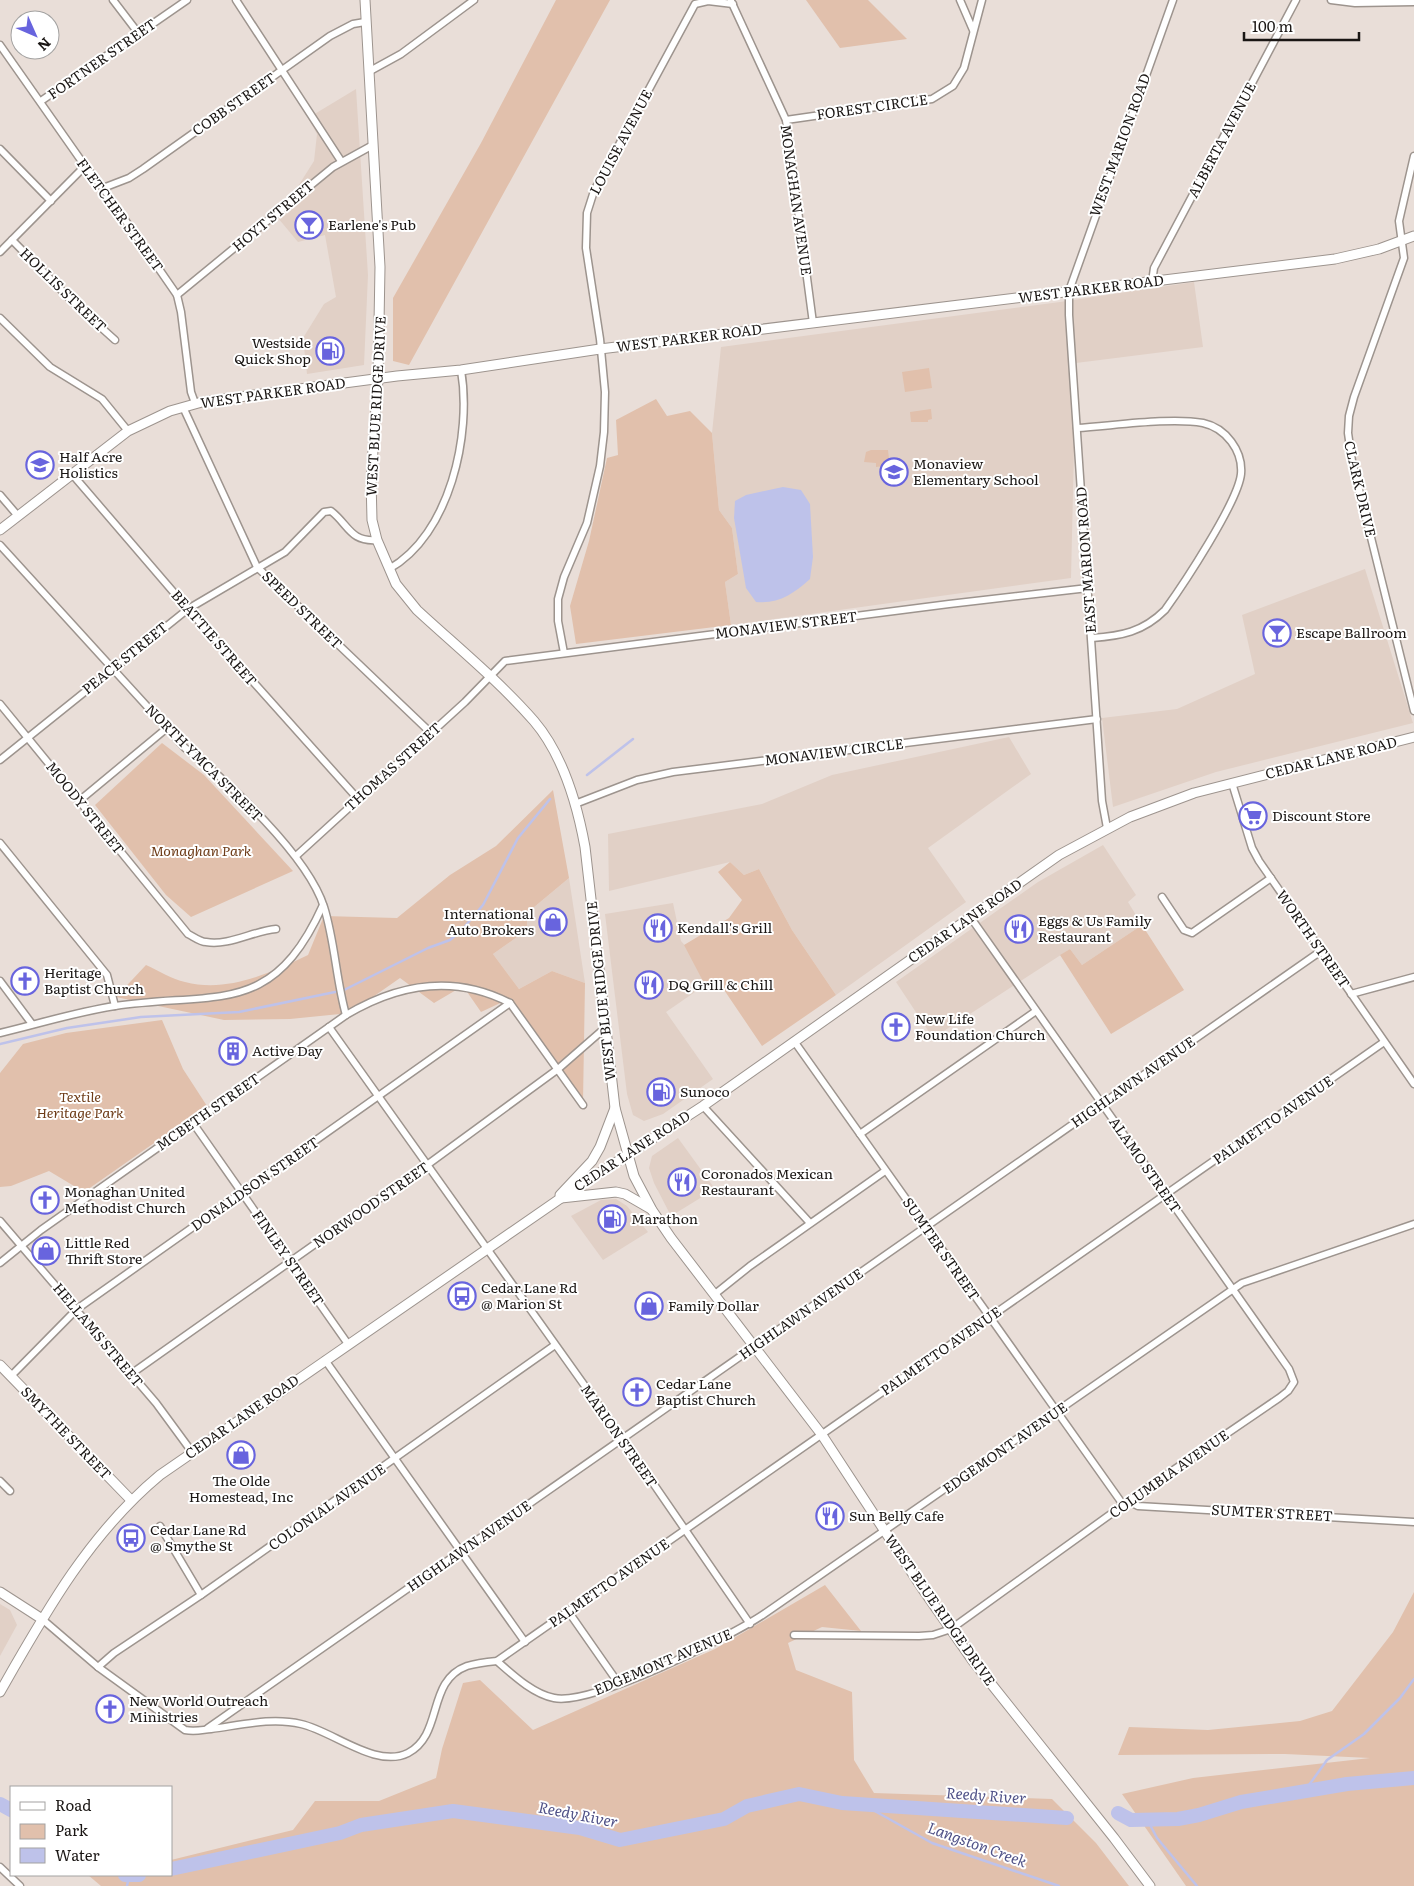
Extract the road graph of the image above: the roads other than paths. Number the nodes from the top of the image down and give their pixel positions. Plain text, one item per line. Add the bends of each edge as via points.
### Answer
1 (113, 0) edge
2 (187, 0) edge
3 (236, 0) edge
4 (365, 0) edge
5 (474, 0) edge
6 (960, 0) edge
7 (982, 0) edge
8 (1173, 0) edge
9 (1296, 0) edge
10 (1331, 0) edge
11 (696, 2) edge
12 (731, 2) edge
13 (1414, 2) edge
14 (365, 22) junction
15 (973, 30) junction
16 (139, 34) junction
17 (0, 45) edge
18 (281, 71) junction
19 (370, 71) junction
20 (41, 101) junction
21 (786, 120) junction
22 (373, 145) junction
23 (0, 149) edge
24 (1414, 156) edge
25 (341, 161) junction
26 (85, 166) junction
27 (103, 188) junction
28 (52, 201) junction
29 (1414, 236) edge
30 (12, 240) junction
31 (1402, 241) junction
32 (0, 252) edge
33 (1152, 282) junction
34 (1070, 291) junction
35 (177, 295) junction
36 (0, 318) edge
37 (813, 323) junction
38 (115, 340) dead end
39 (600, 349) junction
40 (461, 370) junction
41 (378, 379) junction
42 (195, 403) junction
43 (182, 407) junction
44 (1077, 428) junction
45 (128, 431) junction
46 (72, 474) junction
47 (0, 495) edge
48 (18, 516) junction
49 (0, 530) edge
50 (377, 540) junction
51 (0, 544) edge
52 (257, 567) junction
53 (389, 569) junction
54 (1088, 588) junction
55 (188, 609) junction
56 (1092, 638) junction
57 (564, 653) junction
58 (112, 669) junction
59 (490, 678) junction
60 (0, 704) edge
61 (1414, 711) edge
62 (1097, 719) junction
63 (167, 728) junction
64 (431, 733) junction
65 (1414, 737) edge
66 (28, 738) junction
67 (0, 760) edge
68 (1232, 783) junction
69 (358, 799) junction
70 (80, 801) junction
71 (576, 804) junction
72 (1107, 828) junction
73 (0, 843) edge
74 (296, 856) junction
75 (1271, 878) junction
76 (1162, 897) dead end
77 (323, 904) junction
78 (970, 918) junction
79 (276, 929) dead end
80 (1321, 951) junction
81 (1414, 977) edge
82 (0, 981) edge
83 (1351, 994) junction
84 (510, 1003) junction
85 (115, 1006) junction
86 (1036, 1011) junction
87 (346, 1015) junction
88 (32, 1024) junction
89 (329, 1027) junction
90 (605, 1028) junction
91 (0, 1033) edge
92 (794, 1041) junction
93 (1384, 1042) junction
94 (558, 1069) junction
95 (1414, 1084) edge
96 (378, 1096) junction
97 (1102, 1104) junction
98 (583, 1105) dead end
99 (703, 1106) junction
100 (615, 1108) junction
101 (193, 1122) junction
102 (860, 1134) junction
103 (628, 1155) junction
104 (427, 1165) junction
105 (885, 1170) junction
106 (242, 1193) junction
107 (1166, 1194) junction
108 (561, 1198) junction
109 (548, 1206) junction
110 (652, 1210) junction
111 (0, 1221) edge
112 (810, 1224) junction
113 (1414, 1224) edge
114 (926, 1227) junction
115 (22, 1244) junction
116 (486, 1249) junction
117 (291, 1262) junction
118 (0, 1263) edge
119 (1233, 1290) junction
120 (715, 1294) junction
121 (77, 1309) junction
122 (990, 1317) junction
123 (348, 1344) junction
124 (555, 1345) junction
125 (755, 1346) junction
126 (325, 1360) junction
127 (0, 1365) edge
128 (132, 1374) junction
129 (11, 1376) junction
130 (1057, 1412) junction
131 (822, 1434) junction
132 (622, 1438) junction
133 (192, 1452) junction
134 (395, 1458) junction
135 (0, 1481) edge
136 (10, 1491) dead end
137 (131, 1500) junction
138 (1130, 1502) junction
139 (1124, 1506) junction
140 (1414, 1522) edge
141 (160, 1526) dead end
142 (685, 1530) junction
143 (885, 1531) junction
144 (461, 1552) junction
145 (0, 1592) edge
146 (201, 1595) junction
147 (568, 1611) junction
148 (42, 1619) junction
149 (750, 1624) junction
150 (951, 1628) junction
151 (794, 1635) dead end
152 (525, 1642) junction
153 (497, 1661) junction
154 (98, 1667) junction
155 (619, 1684) junction
156 (0, 1692) edge
157 (207, 1729) junction
158 (0, 1867) edge
159 (13, 1883) edge
160 (20, 1886) edge
161 (1150, 1886) edge

1 - 16 street
2 - 16 street, FORTNER STREET
3 - 18 street
4 - 14 main road, WEST BLUE RIDGE DRIVE
5 - 19 street via 401,54
6 - 15 street
7 - 15 street, FOREST CIRCLE
8 - 34 street, WEST MARION ROAD
9 - 33 street, ALBERTA AVENUE via 1165,246 1154,268
10 - 13 street
11 - 12 street, LOUISE AVENUE
11 - 39 street, LOUISE AVENUE via 606,166 589,204 586,248
12 - 21 street, MONAGHAN AVENUE
14 - 18 street, COBB STREET via 353,24 330,36
14 - 19 main road, WEST BLUE RIDGE DRIVE
15 - 21 street, FOREST CIRCLE via 960,77 941,95 922,101
16 - 20 street, FORTNER STREET
17 - 20 street, FLETCHER STREET
18 - 25 street
18 - 27 street, COBB STREET via 143,169
19 - 22 main road, WEST BLUE RIDGE DRIVE
20 - 26 street, FLETCHER STREET
21 - 37 street, MONAGHAN AVENUE
22 - 25 street, HOYT STREET
22 - 41 main road, WEST BLUE RIDGE DRIVE via 380,267
23 - 28 street
24 - 31 street, CLARK DRIVE via 1399,221
25 - 35 street, HOYT STREET
26 - 27 street, FLETCHER STREET
26 - 28 street
27 - 35 street, FLETCHER STREET
28 - 30 street
29 - 31 main road, WEST PARKER ROAD
30 - 32 street
30 - 38 street, HOLLIS STREET
31 - 33 main road, WEST PARKER ROAD via 1335,259
31 - 61 street, CLARK DRIVE via 1404,258 1354,397 1348,433 1352,461
33 - 34 main road, WEST PARKER ROAD
34 - 37 main road, WEST PARKER ROAD
34 - 44 street, EAST MARION ROAD
35 - 42 street, FLETCHER STREET
36 - 45 street via 50,367 102,399
37 - 39 main road, WEST PARKER ROAD
39 - 40 main road, WEST PARKER ROAD
39 - 57 street via 605,401 603,440 587,523 558,599
40 - 41 main road, WEST PARKER ROAD
40 - 53 street via 464,428 450,487 416,547
41 - 42 main road, WEST PARKER ROAD
41 - 50 main road, WEST BLUE RIDGE DRIVE via 370,496
42 - 43 main road, WEST PARKER ROAD
43 - 45 main road, WEST PARKER ROAD
43 - 52 street, SPEED STREET
44 - 54 street, EAST MARION ROAD
44 - 56 street via 1204,423 1228,437 1239,454 1241,465 1231,503 1165,610 1135,632
45 - 46 main road, WEST PARKER ROAD
46 - 48 main road, WEST PARKER ROAD
46 - 55 street, BEATTIE STREET
47 - 48 street
48 - 49 main road, WEST PARKER ROAD
50 - 52 street, PEACE STREET via 364,541 357,537 327,511 320,514 284,552
50 - 53 main road, WEST BLUE RIDGE DRIVE
51 - 58 street, NORTH YMCA STREET
52 - 55 street, PEACE STREET
52 - 64 street, SPEED STREET
53 - 59 main road, WEST BLUE RIDGE DRIVE via 396,584 417,610
54 - 56 street, EAST MARION ROAD
54 - 57 street, MONAVIEW STREET
55 - 58 street, PEACE STREET
55 - 69 street, BEATTIE STREET
56 - 62 street, EAST MARION ROAD
57 - 59 street, MONAVIEW STREET via 505,661
58 - 63 street, NORTH YMCA STREET
58 - 66 street, PEACE STREET
59 - 64 street, THOMAS STREET
59 - 71 main road, WEST BLUE RIDGE DRIVE via 545,736
60 - 66 street, MOODY STREET
62 - 71 street, MONAVIEW CIRCLE via 673,772 637,780
62 - 72 street, EAST MARION ROAD via 1102,804
63 - 70 street
63 - 74 street, NORTH YMCA STREET via 185,748 214,770
64 - 69 street, THOMAS STREET
65 - 68 main road, CEDAR LANE ROAD
66 - 67 street, PEACE STREET
66 - 70 street, MOODY STREET
68 - 72 main road, CEDAR LANE ROAD via 1162,804
68 - 75 street, WORTH STREET via 1252,848
69 - 74 street, THOMAS STREET
70 - 79 street, MOODY STREET via 188,934 205,942 221,942
71 - 90 main road, WEST BLUE RIDGE DRIVE via 585,847
72 - 78 main road, CEDAR LANE ROAD via 1059,856
73 - 85 street via 106,975
74 - 77 street, NORTH YMCA STREET
75 - 76 street via 1192,933 1184,930
75 - 80 street, WORTH STREET
77 - 85 street via 311,931 296,953 280,971 256,986 221,996
77 - 87 street, NORTH YMCA STREET
78 - 86 street, ALAMO STREET
78 - 92 main road, CEDAR LANE ROAD
80 - 83 street, WORTH STREET
80 - 97 street, HIGHLAWN AVENUE
81 - 83 street
82 - 88 street
83 - 93 street, WORTH STREET
84 - 87 street, MCBETH STREET via 461,986 426,986 384,995
84 - 94 street
84 - 96 street, DONALDSON STREET
85 - 88 street
86 - 97 street, ALAMO STREET
86 - 102 street
87 - 89 street, MCBETH STREET
88 - 91 street
89 - 96 street, MARION STREET
89 - 101 street, MCBETH STREET
90 - 94 street, NORWOOD STREET
90 - 100 main road, WEST BLUE RIDGE DRIVE
92 - 99 main road, CEDAR LANE ROAD
92 - 102 street, SUMTER STREET
93 - 95 street, WORTH STREET
93 - 107 street, PALMETTO AVENUE
94 - 98 street
94 - 104 street, NORWOOD STREET
96 - 104 street, MARION STREET
96 - 106 street, DONALDSON STREET
97 - 107 street, ALAMO STREET
97 - 114 street, HIGHLAWN AVENUE
99 - 103 main road, CEDAR LANE ROAD
99 - 112 street
100 - 103 main road, WEST BLUE RIDGE DRIVE
100 - 109 main road, CEDAR LANE ROAD via 592,1161
101 - 106 street, FINLEY STREET
101 - 115 street, MCBETH STREET
102 - 105 street, SUMTER STREET
103 - 108 main road, CEDAR LANE ROAD
103 - 110 main road, WEST BLUE RIDGE DRIVE via 634,1176
104 - 116 street, MARION STREET
104 - 117 street, NORWOOD STREET
105 - 112 street
105 - 114 street, SUMTER STREET
106 - 117 street, FINLEY STREET
106 - 121 street, DONALDSON STREET
107 - 119 street, ALAMO STREET
107 - 122 street, PALMETTO AVENUE
108 - 109 main road, CEDAR LANE ROAD
108 - 110 main road, CEDAR LANE ROAD via 616,1192
109 - 116 main road, CEDAR LANE ROAD
110 - 120 main road, WEST BLUE RIDGE DRIVE
111 - 115 street, HELLAMS STREET
112 - 120 street
113 - 119 street, EDGEMONT AVENUE via 1242,1283
114 - 122 street, SUMTER STREET
114 - 125 street, HIGHLAWN AVENUE
115 - 118 street, MCBETH STREET
115 - 121 street, HELLAMS STREET
116 - 123 main road, CEDAR LANE ROAD
116 - 124 street, MARION STREET
117 - 123 street, FINLEY STREET
117 - 128 street, NORWOOD STREET
119 - 130 street, EDGEMONT AVENUE
119 - 138 street, COLUMBIA AVENUE via 1293,1374 1293,1386
120 - 125 main road, WEST BLUE RIDGE DRIVE
121 - 128 street, HELLAMS STREET
121 - 129 street, DONALDSON STREET
122 - 130 street, SUMTER STREET
122 - 131 street, PALMETTO AVENUE
123 - 126 main road, CEDAR LANE ROAD
124 - 132 street, MARION STREET
124 - 134 street, COLONIAL AVENUE
125 - 131 main road, WEST BLUE RIDGE DRIVE
125 - 132 street, HIGHLAWN AVENUE
126 - 133 main road, CEDAR LANE ROAD
126 - 134 street
127 - 129 main road, SMYTHE STREET
128 - 133 street, HELLAMS STREET
129 - 137 main road, SMYTHE STREET
130 - 139 street, SUMTER STREET
130 - 143 street, EDGEMONT AVENUE
131 - 142 street, PALMETTO AVENUE
131 - 143 main road, WEST BLUE RIDGE DRIVE
132 - 142 street, MARION STREET
132 - 144 street, HIGHLAWN AVENUE
133 - 137 main road, CEDAR LANE ROAD
134 - 144 street
134 - 146 street, COLONIAL AVENUE
135 - 136 street
137 - 148 main road, CEDAR LANE ROAD via 75,1567
138 - 139 street, COLUMBIA AVENUE
138 - 140 street, SUMTER STREET via 1138,1506
139 - 150 street, COLUMBIA AVENUE
141 - 146 street
142 - 147 street, PALMETTO AVENUE
142 - 149 street, MARION STREET
143 - 149 street, EDGEMONT AVENUE
143 - 150 main road, WEST BLUE RIDGE DRIVE
144 - 152 street
144 - 157 street, HIGHLAWN AVENUE
145 - 148 main road
146 - 154 street, COLONIAL AVENUE
147 - 152 street, PALMETTO AVENUE
147 - 155 street
148 - 154 street
148 - 156 main road, CEDAR LANE ROAD
149 - 155 street, EDGEMONT AVENUE
150 - 151 street, COLUMBIA AVENUE via 919,1636
150 - 161 main road, WEST BLUE RIDGE DRIVE via 993,1687
152 - 153 street, PALMETTO AVENUE
153 - 155 street, EDGEMONT AVENUE via 536,1691 555,1698 576,1698
153 - 157 street via 468,1666 450,1676 439,1694 425,1738 414,1750 398,1756 375,1755 292,1722 271,1721
154 - 157 street via 185,1730
158 - 159 street
159 - 160 street

